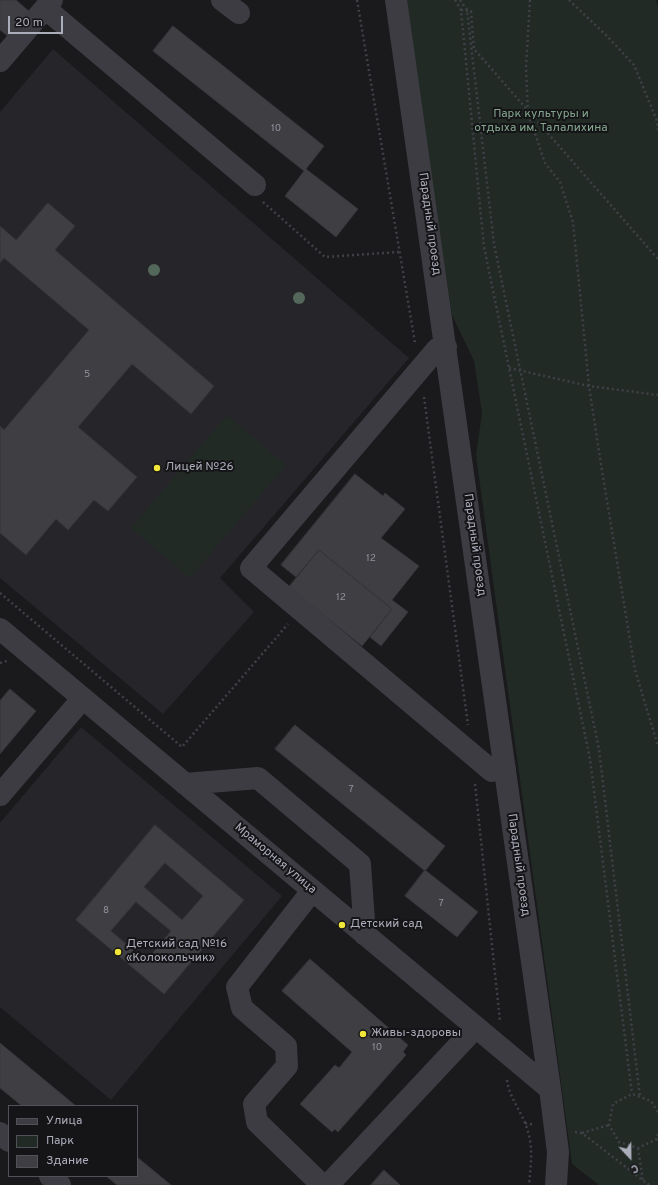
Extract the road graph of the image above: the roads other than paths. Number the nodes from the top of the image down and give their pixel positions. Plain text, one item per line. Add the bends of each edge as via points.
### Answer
1 (222, 0) edge
2 (396, 0) edge
3 (48, 4) edge
4 (239, 13) dead end
5 (0, 61) edge
6 (255, 185) road end
7 (446, 347) junction
8 (0, 629) edge
9 (82, 698) junction
10 (505, 769) junction
11 (185, 784) junction
12 (0, 795) edge
13 (312, 891) junction
14 (365, 934) junction
15 (476, 1027) junction
16 (550, 1089) junction
17 (0, 1133) edge
18 (8, 1140) edge
19 (558, 1152) junction
20 (51, 1177) edge
21 (60, 1185) edge
22 (322, 1185) edge
23 (328, 1185) edge
24 (556, 1185) edge
25 (571, 1185) edge

1 - 4 street
2 - 7 street, Парадный проезд
3 - 5 street
3 - 6 street
7 - 10 street, Парадный проезд
7 - 10 street via 437,349 251,568 492,771
8 - 9 street, Мраморная улица
9 - 11 street, Мраморная улица
9 - 12 street
10 - 16 street, Парадный проезд
11 - 13 street, Мраморная улица
11 - 14 street via 258,778 360,864
13 - 14 street, Мраморная улица
13 - 22 street via 237,987 242,1008 286,1046 287,1066 254,1104 257,1122
14 - 15 street, Мраморная улица
15 - 16 street, Мраморная улица
15 - 23 street
16 - 19 street, Парадный проезд
17 - 18 street
19 - 24 street
19 - 25 street
20 - 21 street

